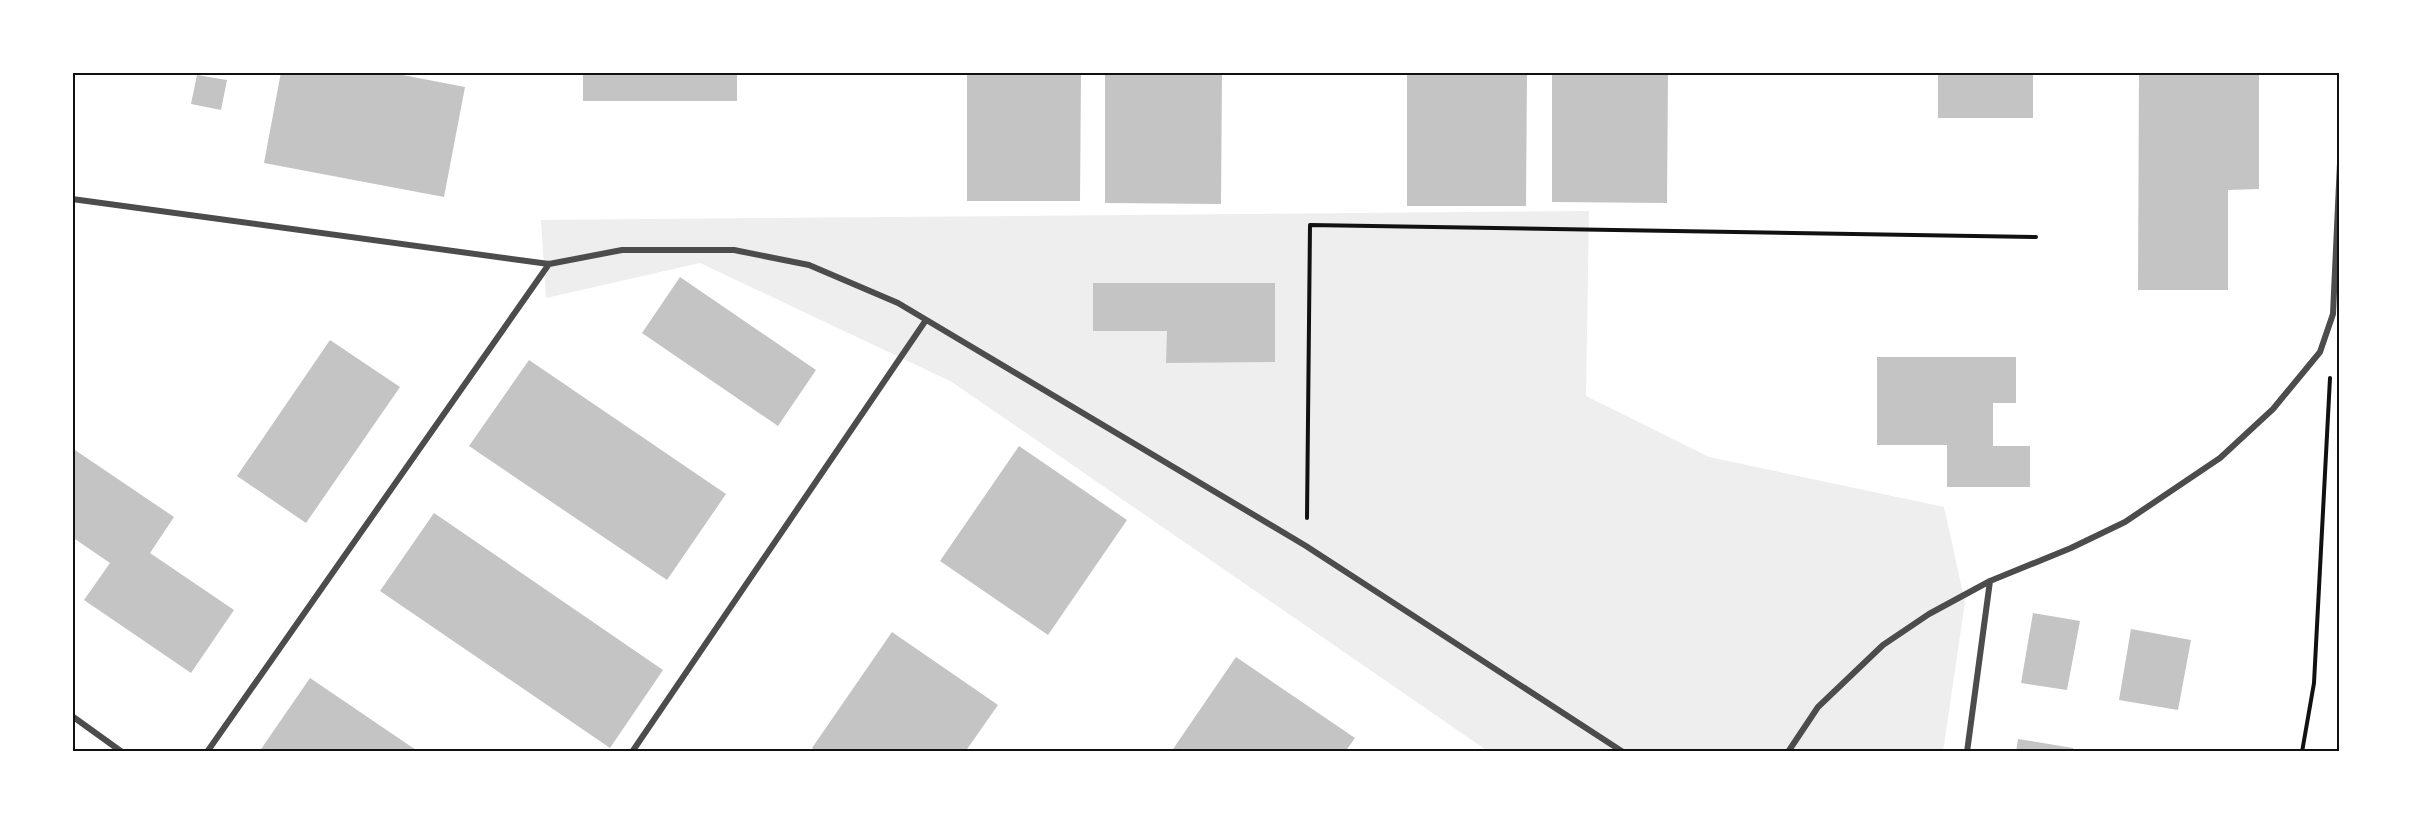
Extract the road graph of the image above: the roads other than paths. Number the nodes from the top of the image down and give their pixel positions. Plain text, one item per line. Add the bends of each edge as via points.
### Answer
1 (2340, 163) edge
2 (72, 198) edge
3 (549, 264) junction
4 (926, 320) junction
5 (1990, 581) junction
6 (72, 716) edge
7 (122, 752) edge
8 (207, 752) edge
9 (632, 752) edge
10 (1623, 752) edge
11 (1788, 752) edge
12 (1967, 752) edge

1 - 5 street via 2333,314 2320,352 2273,409 2220,458 2125,522
2 - 3 street
3 - 4 street via 622,250 734,250 808,265 898,303
3 - 8 street
4 - 9 street
4 - 10 street via 1306,546
5 - 11 street via 1882,645 1818,706
5 - 12 street
6 - 7 street

